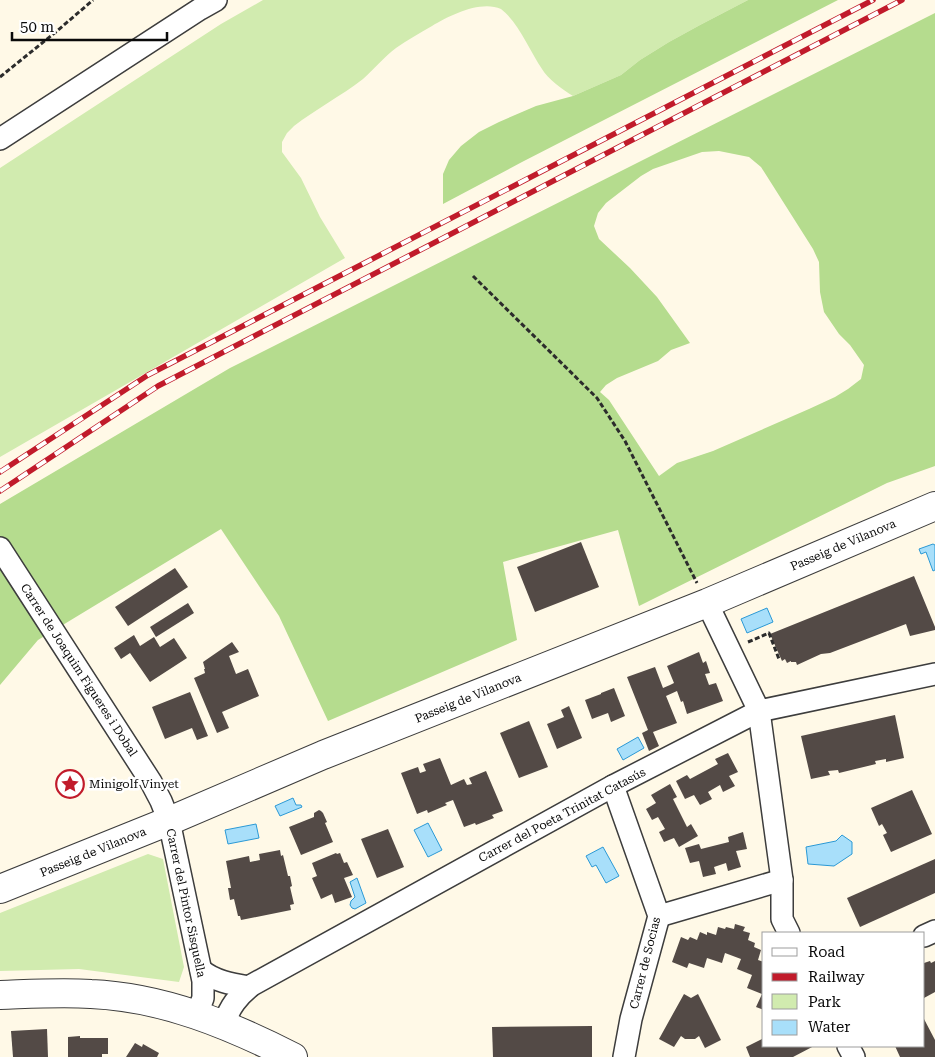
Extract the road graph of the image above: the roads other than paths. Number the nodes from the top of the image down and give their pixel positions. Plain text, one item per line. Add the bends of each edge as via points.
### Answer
1 (203, 3) edge
2 (0, 138) edge
3 (935, 506) edge
4 (0, 548) edge
5 (707, 603) junction
6 (935, 674) edge
7 (759, 711) junction
8 (613, 786) junction
9 (169, 821) junction
10 (782, 880) junction
11 (0, 889) edge
12 (660, 916) junction
13 (788, 932) edge
14 (200, 970) junction
15 (249, 987) junction
16 (0, 994) edge
17 (197, 1014) junction
18 (224, 1025) junction
19 (293, 1057) edge
20 (624, 1057) edge

1 - 2 street
3 - 5 street, Passeig de Vilanova
4 - 9 street, Carrer de Joaquim Figueres i Dobal via 151,782
5 - 7 street
5 - 9 street, Passeig de Vilanova via 323,755
6 - 7 street, Carrer del Poeta Trinitat Catasús
7 - 8 street, Carrer del Poeta Trinitat Catasús
7 - 10 street
8 - 12 street, Carrer de Socias
8 - 15 street, Carrer del Poeta Trinitat Catasús
9 - 11 street, Passeig de Vilanova
9 - 14 street, Carrer del Pintor Sisquella
10 - 12 street
10 - 13 street via 782,919
12 - 20 street, Carrer de Socias via 631,1019
14 - 15 street via 215,980
14 - 17 street, Carrer del Pintor Sisquella via 203,998
15 - 18 street, Carrer del Poeta Trinitat Catasús via 233,1004
16 - 17 street via 92,994 136,999
17 - 18 street
18 - 19 street

